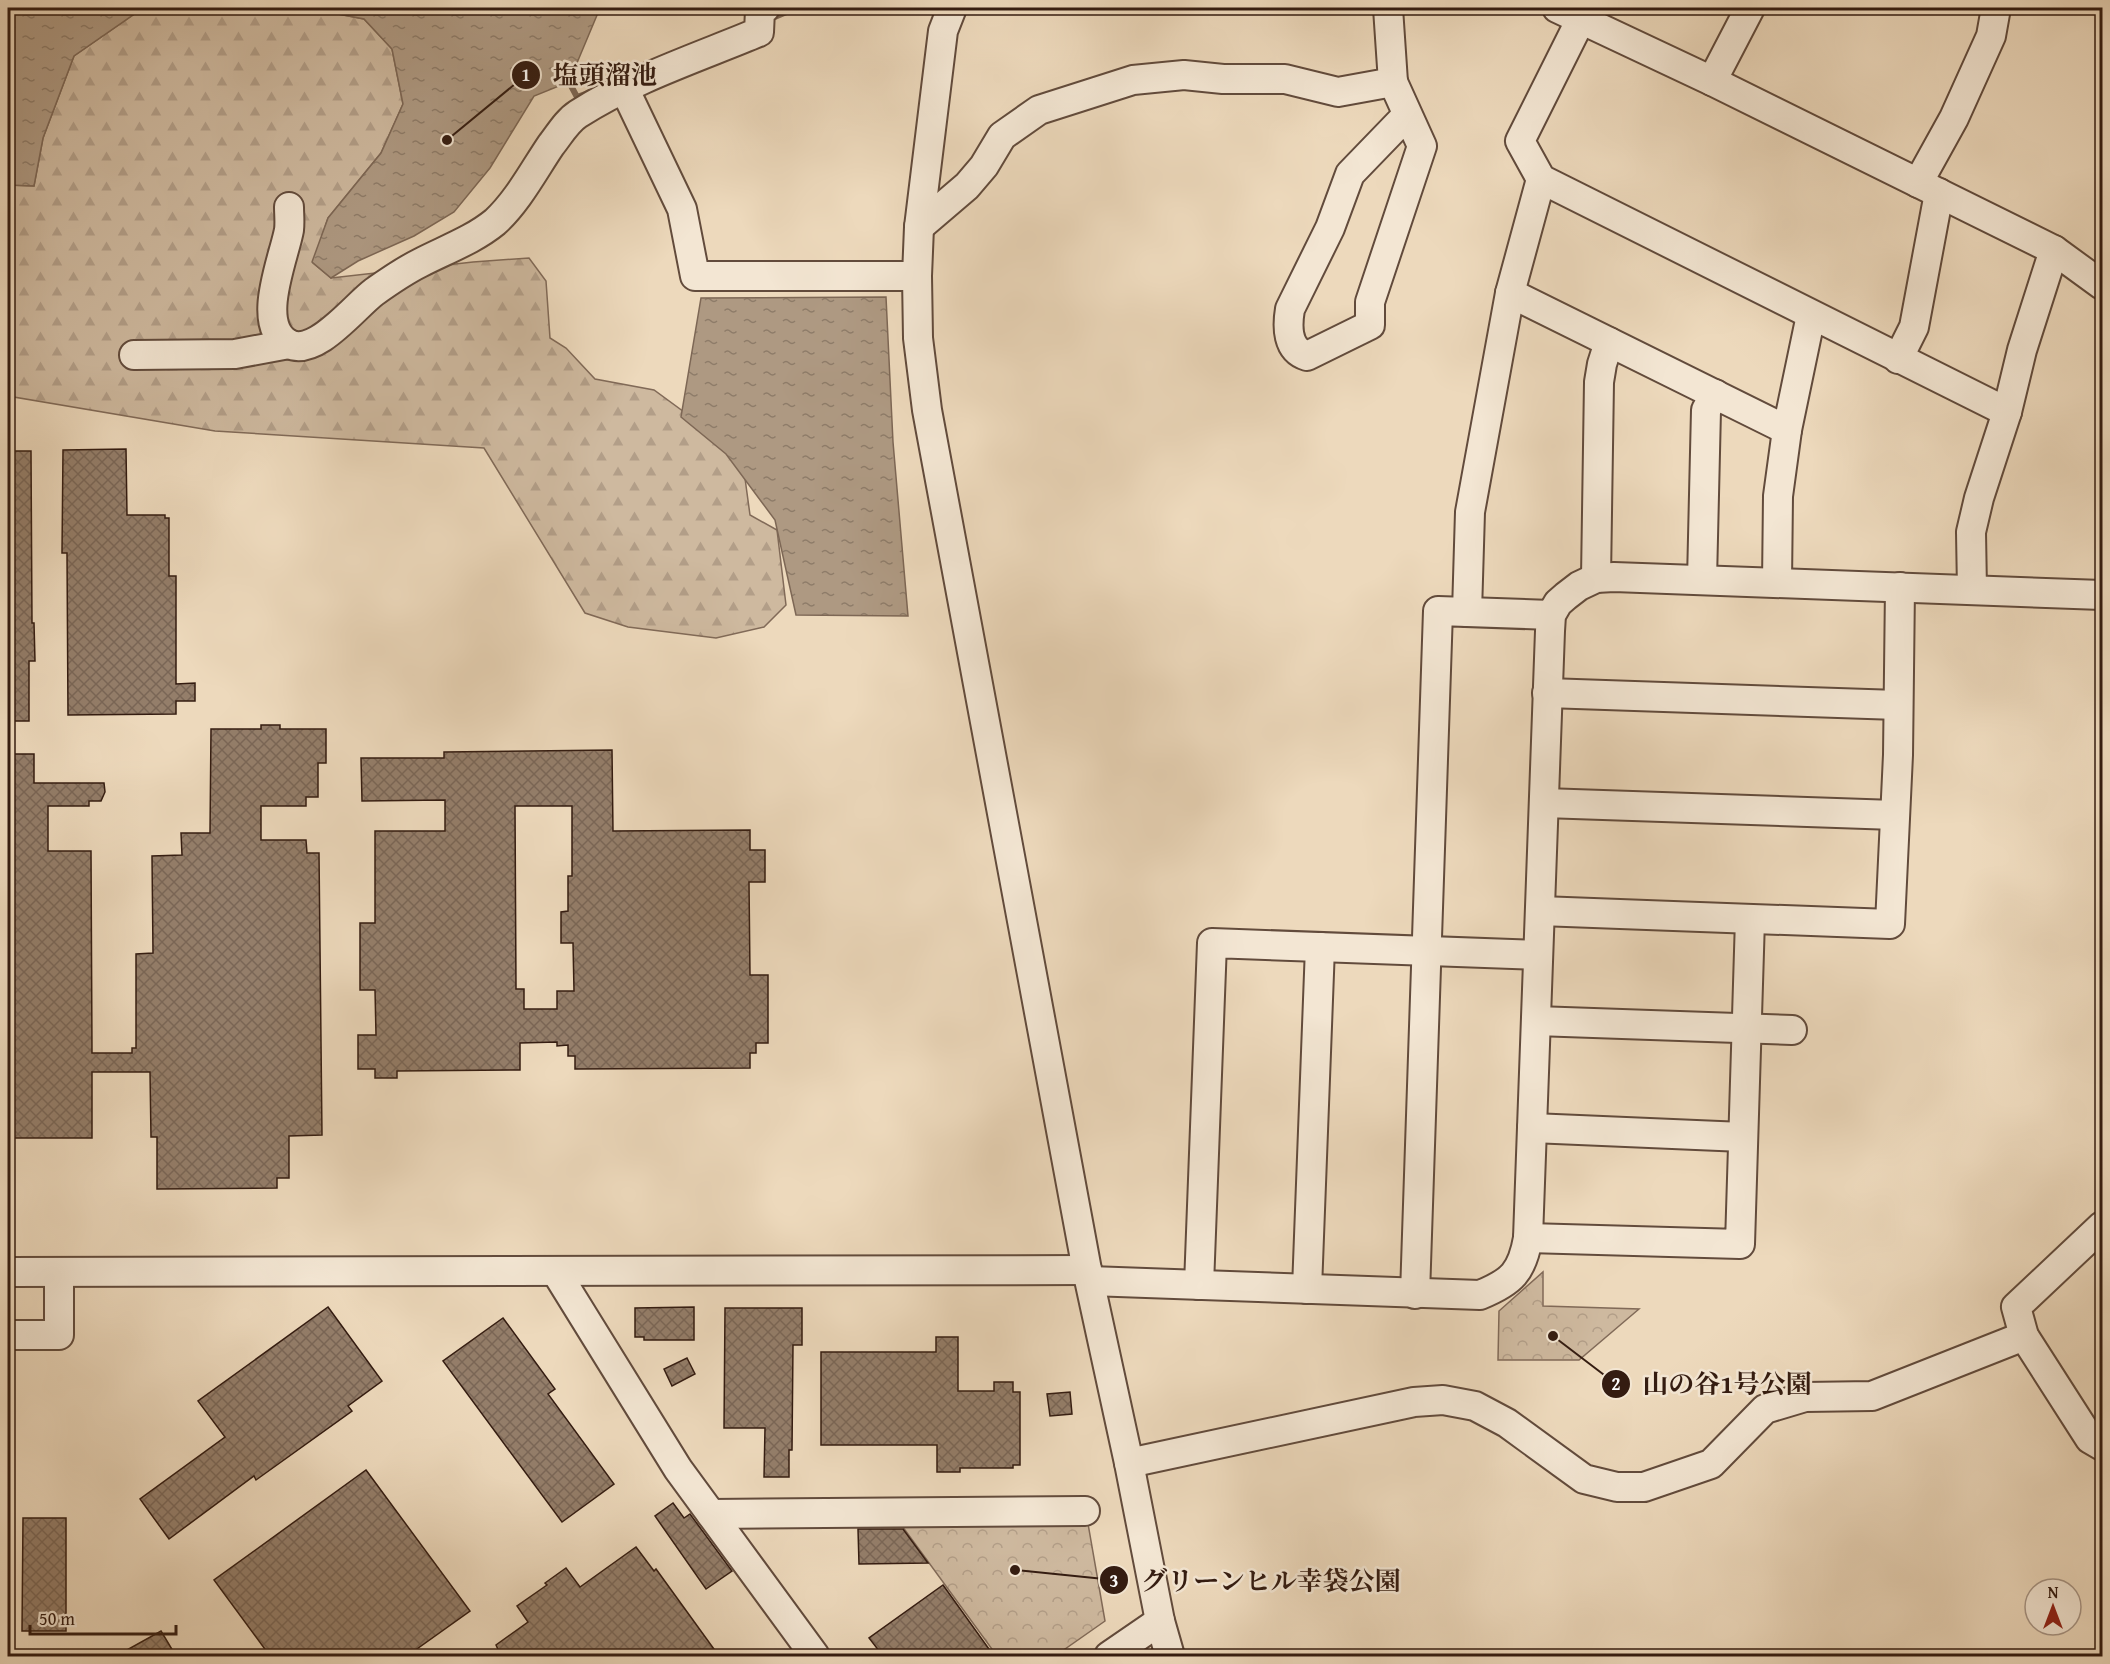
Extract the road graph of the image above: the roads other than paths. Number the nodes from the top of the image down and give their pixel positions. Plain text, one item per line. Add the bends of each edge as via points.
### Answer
1 (765, 8) edge
2 (951, 8) edge
3 (1388, 8) edge
4 (1750, 8) edge
5 (1996, 8) edge
6 (1581, 14) edge
7 (1712, 81) junction
8 (1393, 82) junction
9 (624, 88) junction
10 (1407, 115) junction
11 (1541, 179) junction
12 (1929, 188) junction
13 (289, 207) dead end
14 (920, 227) junction
15 (2054, 250) junction
16 (917, 276) junction
17 (2103, 285) edge
18 (1510, 293) junction
19 (1811, 315) junction
20 (1609, 342) junction
21 (289, 344) junction
22 (134, 355) dead end
23 (1898, 359) junction
24 (1715, 394) junction
25 (2007, 412) junction
26 (1787, 430) junction
27 (1596, 578) junction
28 (1702, 580) junction
29 (1777, 583) junction
30 (1900, 587) junction
31 (1972, 590) junction
32 (2103, 595) edge
33 (1467, 612) junction
34 (1551, 615) junction
35 (1547, 693) junction
36 (1898, 705) junction
37 (1544, 803) junction
38 (1895, 815) junction
39 (1540, 911) junction
40 (1750, 919) junction
41 (1320, 947) junction
42 (1428, 951) junction
43 (1538, 955) junction
44 (1536, 1021) junction
45 (1747, 1028) junction
46 (1792, 1030) dead end
47 (1532, 1128) junction
48 (1743, 1137) junction
49 (2103, 1226) edge
50 (1528, 1238) junction
51 (8, 1272) edge
52 (60, 1272) junction
53 (556, 1272) junction
54 (1089, 1275) junction
55 (1199, 1285) junction
56 (1307, 1289) junction
57 (1415, 1294) junction
58 (8, 1335) edge
59 (2024, 1336) junction
60 (2103, 1446) edge
61 (1129, 1463) junction
62 (1085, 1512) dead end
63 (711, 1514) junction
64 (1160, 1621) junction
65 (815, 1656) edge
66 (1109, 1656) edge
67 (1170, 1656) edge

1 - 9 street via 760,10 759,32
2 - 14 street via 943,31
3 - 8 street
4 - 7 street
5 - 12 street via 1991,36 1954,118
6 - 7 street
6 - 11 street via 1520,141
7 - 12 street
8 - 10 street
8 - 14 street via 1338,92 1285,79 1184,75 1133,80 1039,110 1002,136 967,186
9 - 16 street via 682,209 695,276
9 - 21 street via 575,116 495,221 373,293 318,342
10 - 10 street via 1422,146 1370,302 1370,325 1307,356 1298,354 1288,323 1290,309 1330,228 1350,174
11 - 18 street
11 - 19 street
12 - 15 street
12 - 23 street via 1914,327
13 - 21 street via 289,228 272,307 279,337
14 - 16 street
15 - 17 street
15 - 25 street
16 - 54 street via 918,338 927,410
18 - 20 street
18 - 33 street via 1470,512
19 - 23 street
19 - 26 street
20 - 24 street
20 - 27 street via 1599,382
21 - 22 street via 236,354
23 - 25 street
24 - 26 street
24 - 28 street via 1706,410
25 - 31 street via 1971,532
26 - 29 street via 1778,496
27 - 28 street
27 - 34 street via 1566,596
28 - 29 street
29 - 30 street
30 - 31 street
30 - 36 street
31 - 32 street
33 - 34 street
33 - 42 street via 1438,611
34 - 35 street
35 - 36 street
35 - 37 street
36 - 38 street
37 - 38 street
37 - 39 street
38 - 40 street via 1890,924
39 - 40 street
39 - 43 street
40 - 45 street
41 - 42 street
41 - 55 street via 1212,943
41 - 56 street
42 - 43 street
42 - 57 street
43 - 44 street
44 - 45 street
44 - 47 street
45 - 46 street
45 - 48 street
47 - 48 street
47 - 50 street
48 - 50 street via 1740,1244
49 - 59 street via 2016,1307
50 - 57 street via 1519,1269 1496,1289 1480,1295
51 - 52 street
52 - 53 street
52 - 58 street via 59,1335
53 - 54 street
53 - 63 street via 678,1469
54 - 55 street
54 - 61 street
55 - 56 street
56 - 57 street
59 - 60 street via 2090,1439
59 - 61 street via 1872,1396 1805,1397 1765,1409 1711,1464 1644,1487 1617,1487 1584,1479 1507,1423 1475,1406 1443,1400 1414,1402
61 - 64 street
62 - 63 street
63 - 65 street
64 - 66 street
64 - 67 street

